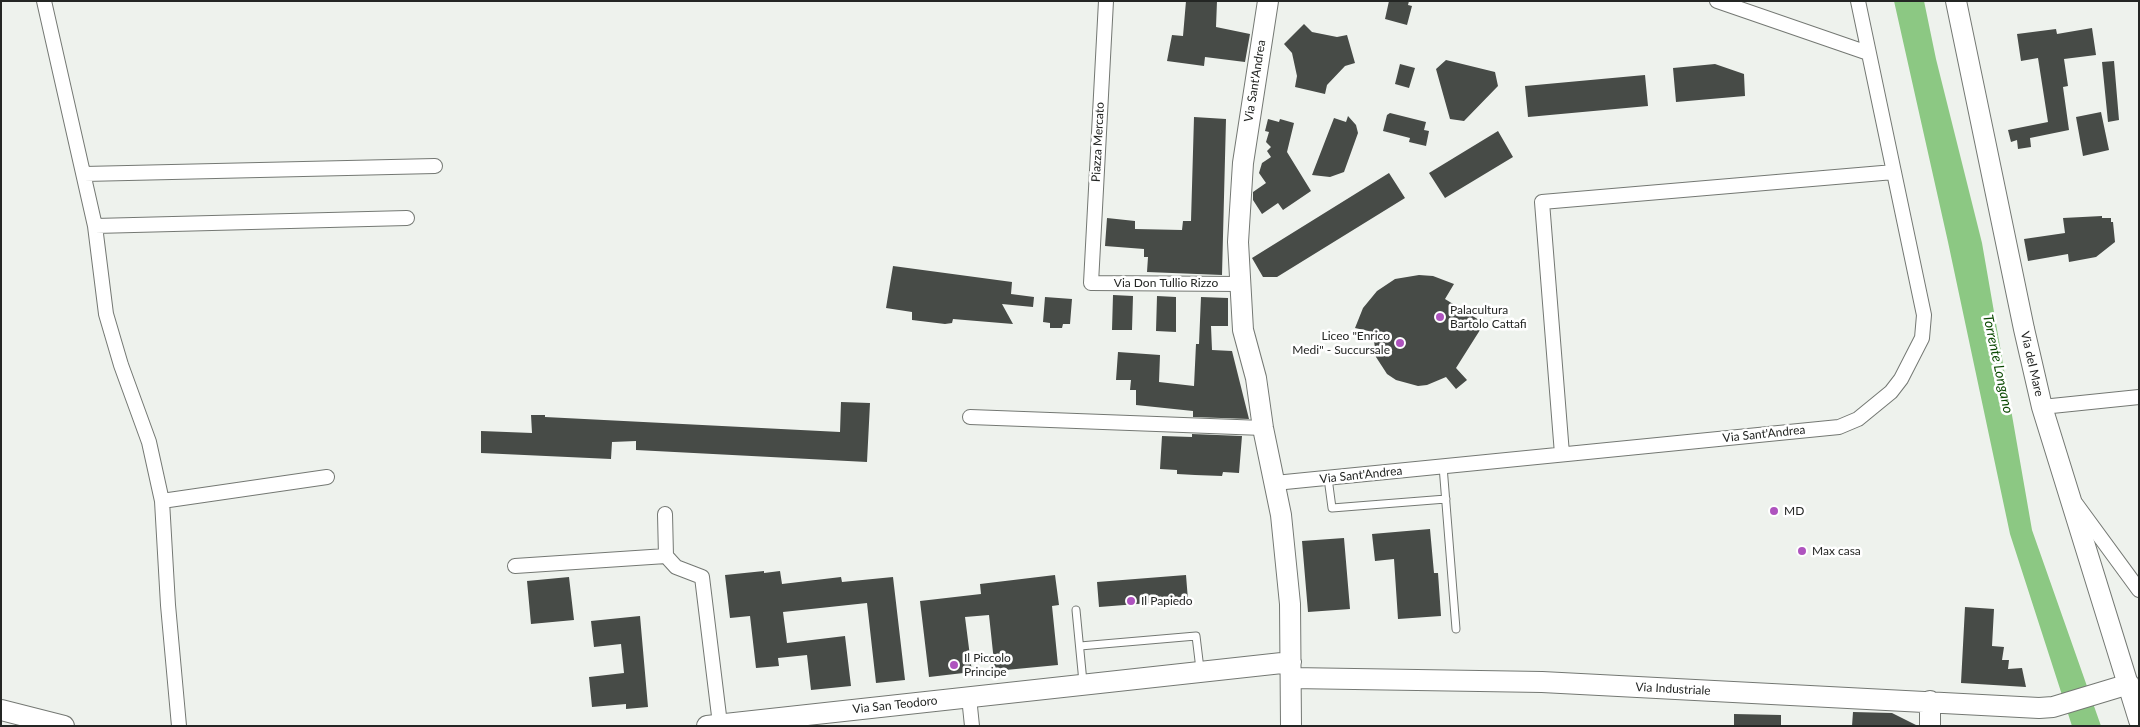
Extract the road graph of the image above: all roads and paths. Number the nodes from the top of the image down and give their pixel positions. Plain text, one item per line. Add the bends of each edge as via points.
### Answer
1 (44, 1) edge
2 (1106, 1) edge
3 (1268, 1) edge
4 (1717, 1) edge
5 (1858, 1) edge
6 (1956, 1) edge
7 (1868, 53) junction
8 (435, 166) dead end
9 (1894, 172) junction
10 (84, 174) junction
11 (407, 218) dead end
12 (95, 226) junction
13 (1091, 283) joint
14 (1240, 284) junction
15 (2139, 397) edge
16 (2042, 407) junction
17 (970, 416) dead end
18 (1263, 428) junction
19 (1562, 454) junction
20 (1443, 466) junction
21 (327, 477) dead end
22 (1328, 478) junction
23 (1274, 483) junction
24 (2068, 493) junction
25 (1446, 499) junction
26 (162, 501) junction
27 (665, 514) dead end
28 (666, 556) junction
29 (515, 566) dead end
30 (2139, 568) edge
31 (2124, 570) junction
32 (2139, 590) edge
33 (1076, 610) dead end
34 (1456, 629) dead end
35 (1080, 646) junction
36 (1292, 670) junction
37 (1200, 672) junction
38 (2128, 684) edge
39 (1084, 685) junction
40 (969, 697) junction
41 (1930, 701) junction
42 (1, 710) edge
43 (2139, 720) edge
44 (713, 725) edge
45 (64, 726) edge
46 (179, 726) edge
47 (972, 726) edge
48 (1291, 726) edge
49 (1930, 726) edge

1 - 10 street
2 - 13 street, Piazza Mercato
3 - 14 street, Via Sant'Andrea via 1242,163 1238,242
4 - 7 street
5 - 7 street, Via Sant'Andrea
6 - 16 street, Via del Mare
7 - 9 street, Via Sant'Andrea
8 - 10 street
9 - 19 street, Via Sant'Andrea via 1924,315 1922,338 1891,392 1858,419 1840,427
9 - 19 street via 1542,202
10 - 12 street
11 - 12 street
12 - 26 street via 106,314 149,442
13 - 14 street, Via Don Tullio Rizzo
14 - 18 street, Via Sant'Andrea via 1243,330 1256,378
15 - 16 street
16 - 24 street, Via del Mare
17 - 18 street
18 - 23 street, Via Sant'Andrea
19 - 20 street, Via Sant'Andrea
20 - 22 street, Via Sant'Andrea
20 - 25 lane
21 - 26 street
22 - 23 street, Via Sant'Andrea
22 - 25 lane via 1332,508
23 - 36 street, Via Sant'Andrea via 1281,515 1290,604
24 - 31 street
24 - 38 street, Via del Mare
25 - 34 lane
26 - 46 street
27 - 28 street
28 - 29 street
28 - 44 street via 676,567 702,577
30 - 31 street
31 - 32 street
33 - 35 lane
35 - 37 lane via 1196,636
35 - 39 lane
36 - 37 street, Via San Teodoro
36 - 41 street, Via Industriale
36 - 48 street, Via Sant'Andrea
37 - 39 street, Via San Teodoro
38 - 41 street, Via Industriale via 2039,708
38 - 43 street, Via del Mare
39 - 40 street, Via San Teodoro
40 - 44 street, Via San Teodoro
40 - 47 street
41 - 49 street
42 - 45 street

